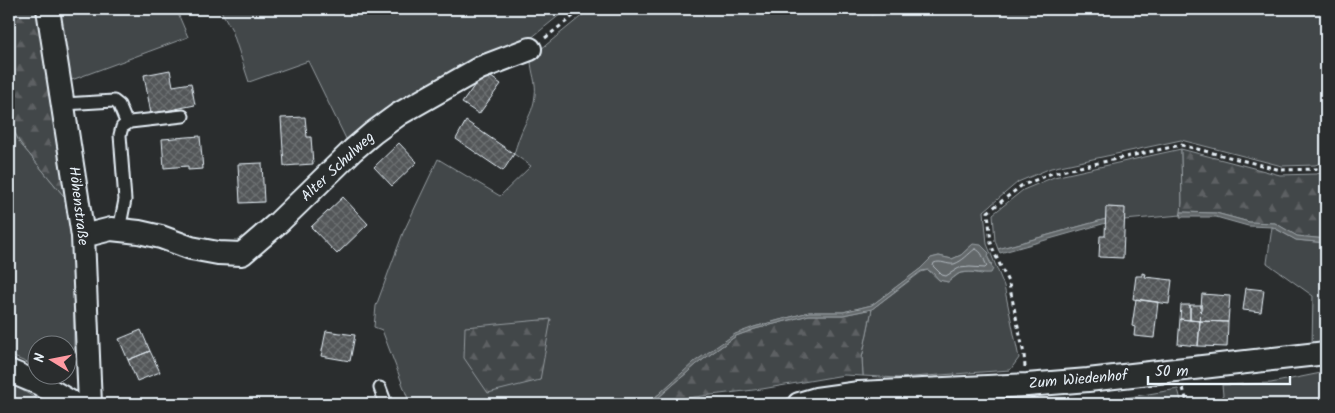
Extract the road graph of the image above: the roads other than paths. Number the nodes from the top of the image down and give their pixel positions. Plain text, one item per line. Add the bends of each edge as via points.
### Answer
1 (48, 9) edge
2 (530, 49) road end
3 (64, 104) junction
4 (183, 116) dead end
5 (128, 124) junction
6 (119, 230) junction
7 (83, 236) junction
8 (1326, 353) edge
9 (9, 371) edge
10 (380, 388) dead end
11 (74, 404) edge
12 (90, 404) edge
13 (386, 404) edge
14 (799, 404) edge

1 - 3 street, Höhenstraße
2 - 6 street, Alter Schulweg via 480,68 379,128 242,254 191,248 146,233
3 - 5 lane via 114,101
3 - 7 street, Höhenstraße
4 - 5 lane
5 - 6 lane via 122,127 120,136 125,200
6 - 7 street, Alter Schulweg
7 - 12 street, Höhenstraße
8 - 14 street, Zum Wiedenhof via 1088,380 859,393
9 - 11 street
10 - 13 lane

